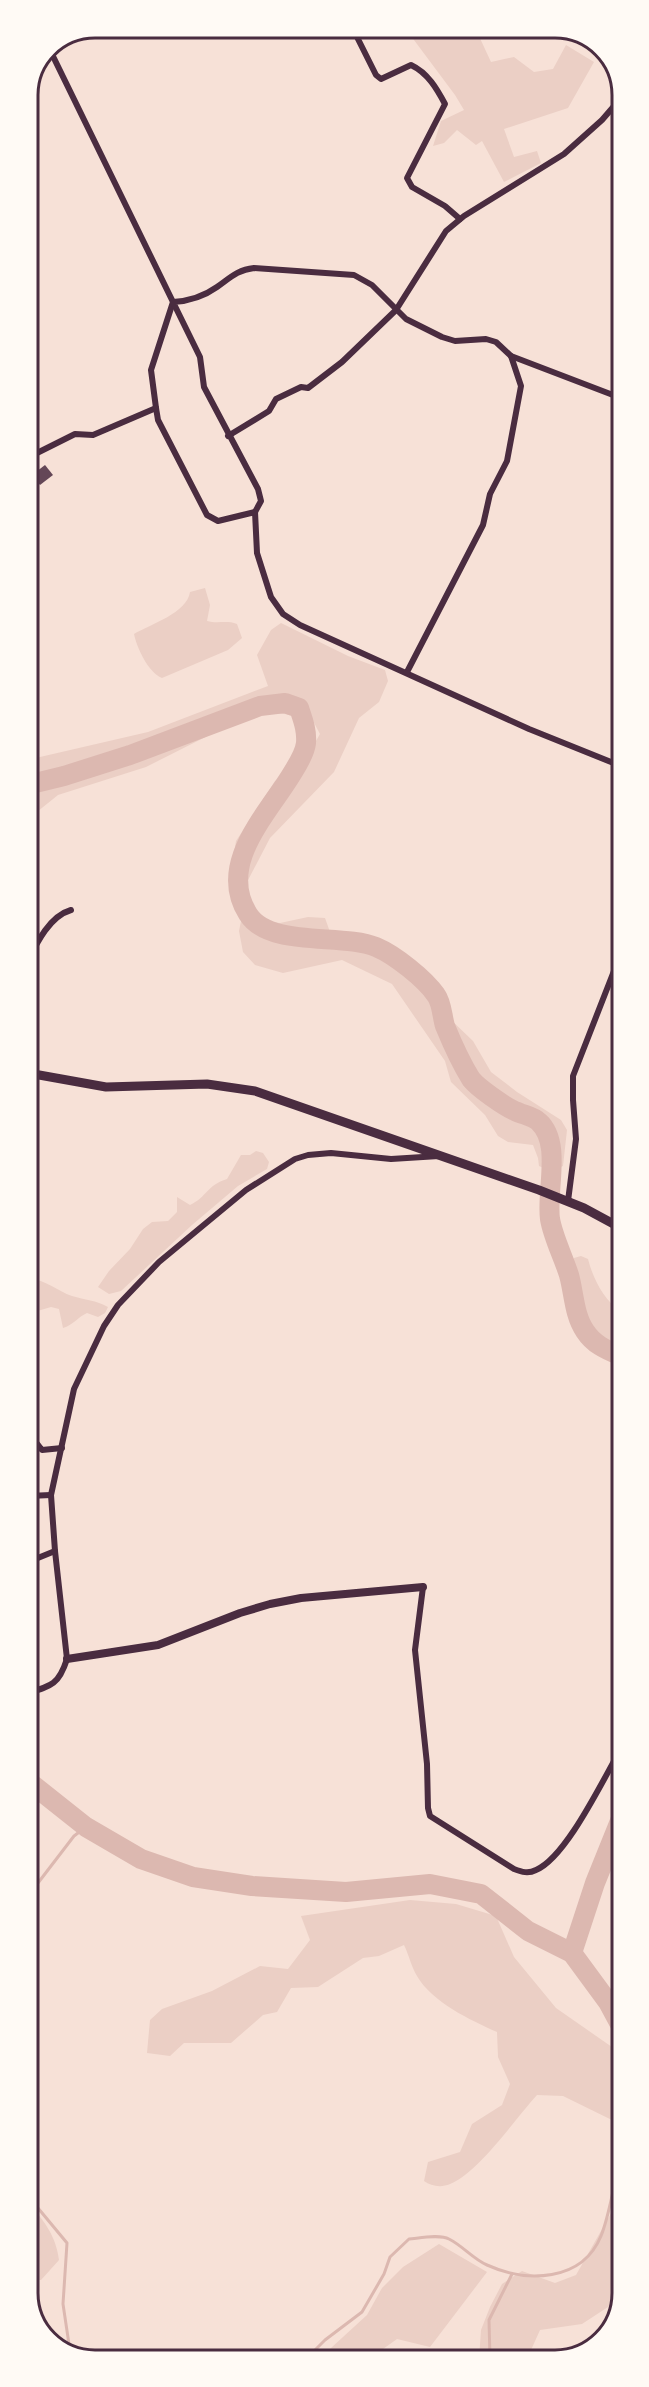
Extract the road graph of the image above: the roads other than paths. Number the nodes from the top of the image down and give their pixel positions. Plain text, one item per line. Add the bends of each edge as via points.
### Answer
1 (357, 38) edge
2 (53, 56) edge
3 (612, 108) edge
4 (460, 219) junction
5 (173, 302) junction
6 (396, 310) junction
7 (511, 356) junction
8 (612, 395) edge
9 (156, 408) junction
10 (228, 436) junction
11 (38, 452) edge
12 (255, 512) junction
13 (407, 672) junction
14 (612, 762) edge
15 (71, 910) dead end
16 (38, 941) edge
17 (612, 976) edge
18 (38, 1075) edge
19 (441, 1155) junction
20 (567, 1200) junction
21 (612, 1223) edge
22 (38, 1445) edge
23 (62, 1448) junction
24 (51, 1495) junction
25 (38, 1496) edge
26 (55, 1551) junction
27 (38, 1558) edge
28 (423, 1587) joint
29 (67, 1659) junction
30 (38, 1690) edge
31 (612, 1764) edge

1 - 4 street via 381,79 411,65 440,94 445,104 442,114 407,178 412,187
2 - 5 street
3 - 4 street via 564,154
4 - 6 street via 446,231
5 - 6 street via 204,295 231,274 254,268 354,275 372,285
5 - 9 street via 151,370
5 - 10 street via 200,357 204,387
6 - 7 street via 442,337 455,341 486,339 496,342
6 - 10 street via 342,362 308,388 301,387 276,399 270,411
7 - 8 street
7 - 13 street via 521,386 507,461 490,494 483,525
9 - 11 street via 93,435 75,434
9 - 12 street via 158,420 207,515 218,521
10 - 12 street via 258,489 261,501
12 - 13 street via 257,553 271,597 283,614
13 - 14 street
15 - 16 street via 57,916
17 - 20 street via 573,1076 576,1139
18 - 19 main road via 106,1087 197,1083 237,1087 271,1095
19 - 20 main road
19 - 23 street via 391,1159 331,1153 308,1155 284,1165 246,1190 159,1263 118,1305 74,1389
20 - 21 main road
22 - 23 street via 42,1450
23 - 24 street
24 - 25 street
24 - 26 street
26 - 27 street
26 - 29 street
28 - 29 street via 270,1604 158,1645
28 - 31 street via 415,1650 430,1816 514,1869 534,1872 555,1856 574,1830
29 - 30 street via 62,1676 51,1686

